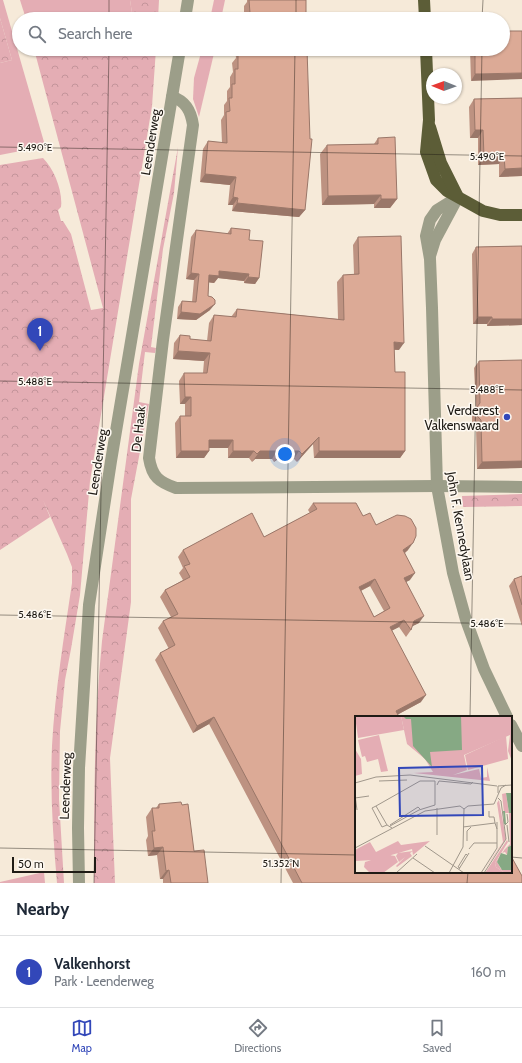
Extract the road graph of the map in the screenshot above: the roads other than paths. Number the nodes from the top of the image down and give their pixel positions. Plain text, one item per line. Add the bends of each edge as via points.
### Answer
1 (188, 0) edge
2 (424, 0) edge
3 (186, 12) edge
4 (425, 12) edge
5 (179, 56) edge
6 (426, 56) edge
7 (172, 97) junction
8 (458, 197) junction
9 (522, 215) edge
10 (437, 486) junction
11 (522, 487) edge
12 (507, 716) edge
13 (512, 727) edge
14 (522, 746) edge
15 (79, 883) edge

1 - 3 street
2 - 4 main road
5 - 7 street, Leenderweg
6 - 8 main road via 429,120 426,152 430,168 441,185
7 - 10 street, De Haak via 182,101 187,107 193,125 149,458 155,475 161,482 176,488
7 - 15 street, Leenderweg via 89,605 79,768
8 - 9 main road via 483,211 500,215
8 - 10 street, John F. Kennedylaan via 435,240 430,259
10 - 11 street, De Haak
10 - 12 street, John F. Kennedylaan via 453,573 466,620 484,670
13 - 14 street

